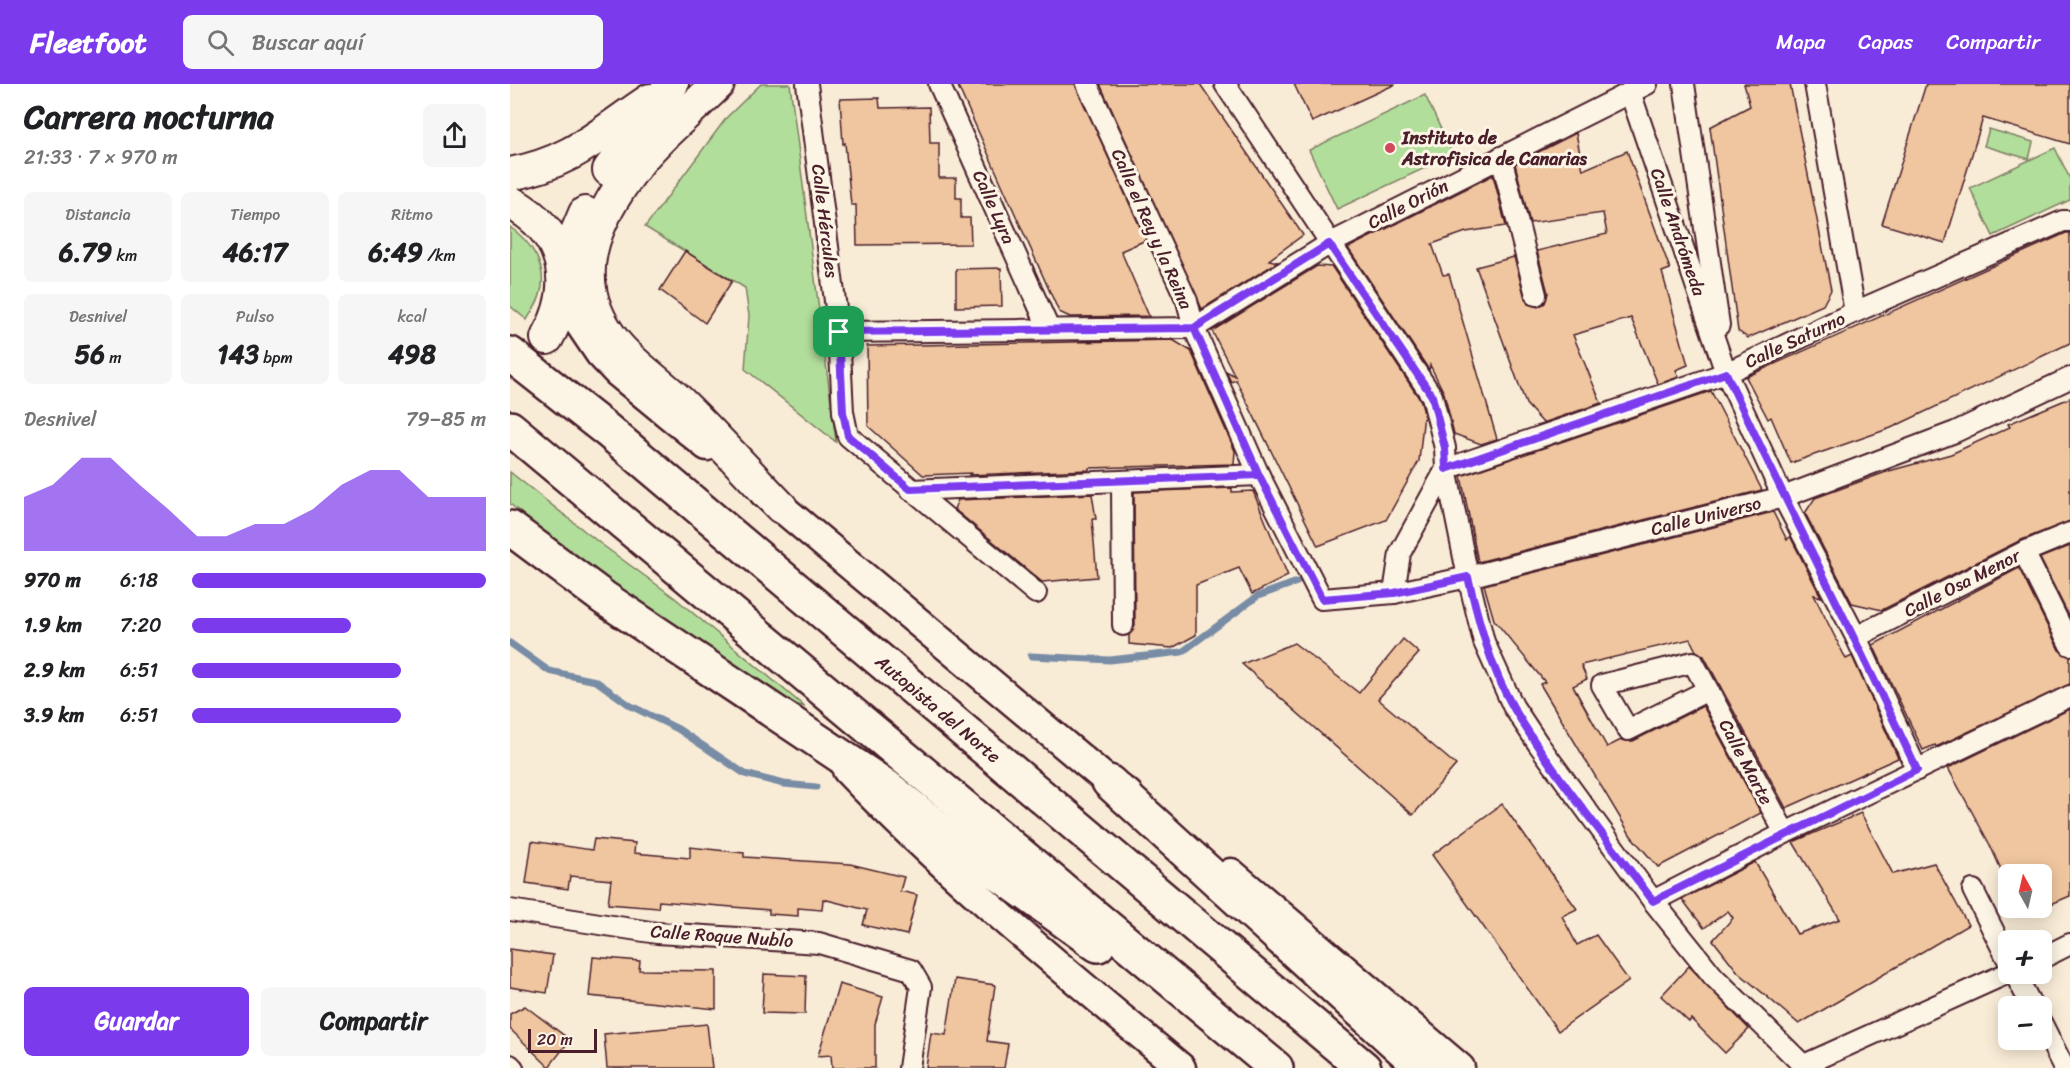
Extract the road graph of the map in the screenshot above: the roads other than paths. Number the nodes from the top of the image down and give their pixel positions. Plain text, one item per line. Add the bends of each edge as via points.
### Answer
1 (718, 84) edge
2 (807, 84) edge
3 (939, 84) edge
4 (1087, 84) edge
5 (1225, 84) edge
6 (1683, 84) edge
7 (1815, 84) edge
8 (670, 86) edge
9 (1638, 88) edge
10 (1501, 157) junction
11 (510, 174) edge
12 (510, 202) edge
13 (2070, 221) edge
14 (1329, 244) junction
15 (563, 265) junction
16 (1536, 295) dead end
17 (563, 299) junction
18 (1855, 312) junction
19 (1194, 328) junction
20 (1049, 329) junction
21 (839, 332) junction
22 (547, 338) dead end
23 (510, 354) edge
24 (1726, 373) junction
25 (2070, 378) edge
26 (510, 428) edge
27 (1446, 469) junction
28 (1259, 475) junction
29 (1122, 483) junction
30 (910, 489) junction
31 (1783, 497) junction
32 (781, 507) junction
33 (510, 528) edge
34 (2070, 533) edge
35 (2024, 552) junction
36 (1468, 577) junction
37 (1036, 592) dead end
38 (1394, 593) junction
39 (1123, 625) dead end
40 (1856, 637) junction
41 (2070, 645) edge
42 (1708, 690) junction
43 (2070, 696) edge
44 (824, 747) junction
45 (1917, 770) junction
46 (1108, 782) junction
47 (1785, 833) junction
48 (1973, 890) dead end
49 (1653, 901) junction
50 (510, 910) edge
51 (1998, 940) edge
52 (2070, 944) edge
53 (2052, 953) edge
54 (1998, 978) edge
55 (2052, 1044) edge
56 (1805, 1067) edge
57 (909, 1068) edge
58 (1181, 1068) edge
59 (1268, 1068) edge
60 (1276, 1068) edge
61 (1364, 1068) edge
62 (1423, 1068) edge
63 (1460, 1068) edge
64 (2064, 1068) edge

1 - 32 main road via 638,162 600,227 586,278 591,304 617,345 683,404
2 - 21 street, Calle Hércules
3 - 20 street, Calle Lyra
4 - 19 street, Calle el Rey y la Reina via 1187,301
5 - 14 street
6 - 24 street, Calle Andrómeda
7 - 18 street
8 - 11 main road via 567,157
8 - 15 main road via 608,172 588,206
9 - 10 street, Calle Orión
9 - 24 street, Calle Andrómeda
10 - 14 street, Calle Orión
10 - 16 street
12 - 15 main road via 537,220 553,240
13 - 18 street, Calle Saturno
14 - 19 street, Calle Orión
14 - 27 street via 1432,396
15 - 17 main road
17 - 22 main road
17 - 32 street via 617,372
18 - 24 street, Calle Saturno
19 - 20 street
19 - 28 street, Calle el Rey y la Reina
20 - 21 street
21 - 30 street, Calle Hércules via 848,436
23 - 61 highway, Autopista del Norte via 608,430
24 - 27 street, Calle Saturno
24 - 31 street, Calle Andrómeda
25 - 31 street, Calle Universo via 1955,432
26 - 60 highway
27 - 36 street
27 - 38 street via 1400,553
28 - 29 street
28 - 38 street, Calle el Rey y la Reina via 1322,599
29 - 30 street
29 - 39 street
30 - 37 street, Calle Hércules
31 - 36 street, Calle Universo
31 - 40 street, Calle Andrómeda
32 - 46 street
33 - 44 highway via 604,598
34 - 35 street, Calle Osa Menor
35 - 40 street, Calle Osa Menor
35 - 41 street
36 - 38 street, Calle el Rey y la Reina
36 - 49 street via 1484,642 1513,705
40 - 45 street, Calle Andrómeda
42 - 42 street, Calle Marte via 1693,663 1602,685 1628,730
42 - 47 street, Calle Marte
43 - 45 street
44 - 58 street via 886,812 1017,931
44 - 59 highway via 887,787 963,848
45 - 47 street
46 - 62 highway
46 - 63 street via 1166,817
47 - 49 street
48 - 51 street
49 - 56 street via 1713,976
50 - 57 street, Calle Roque Nublo via 657,933 819,942 911,970 921,987
52 - 53 street
54 - 56 street
55 - 64 street

